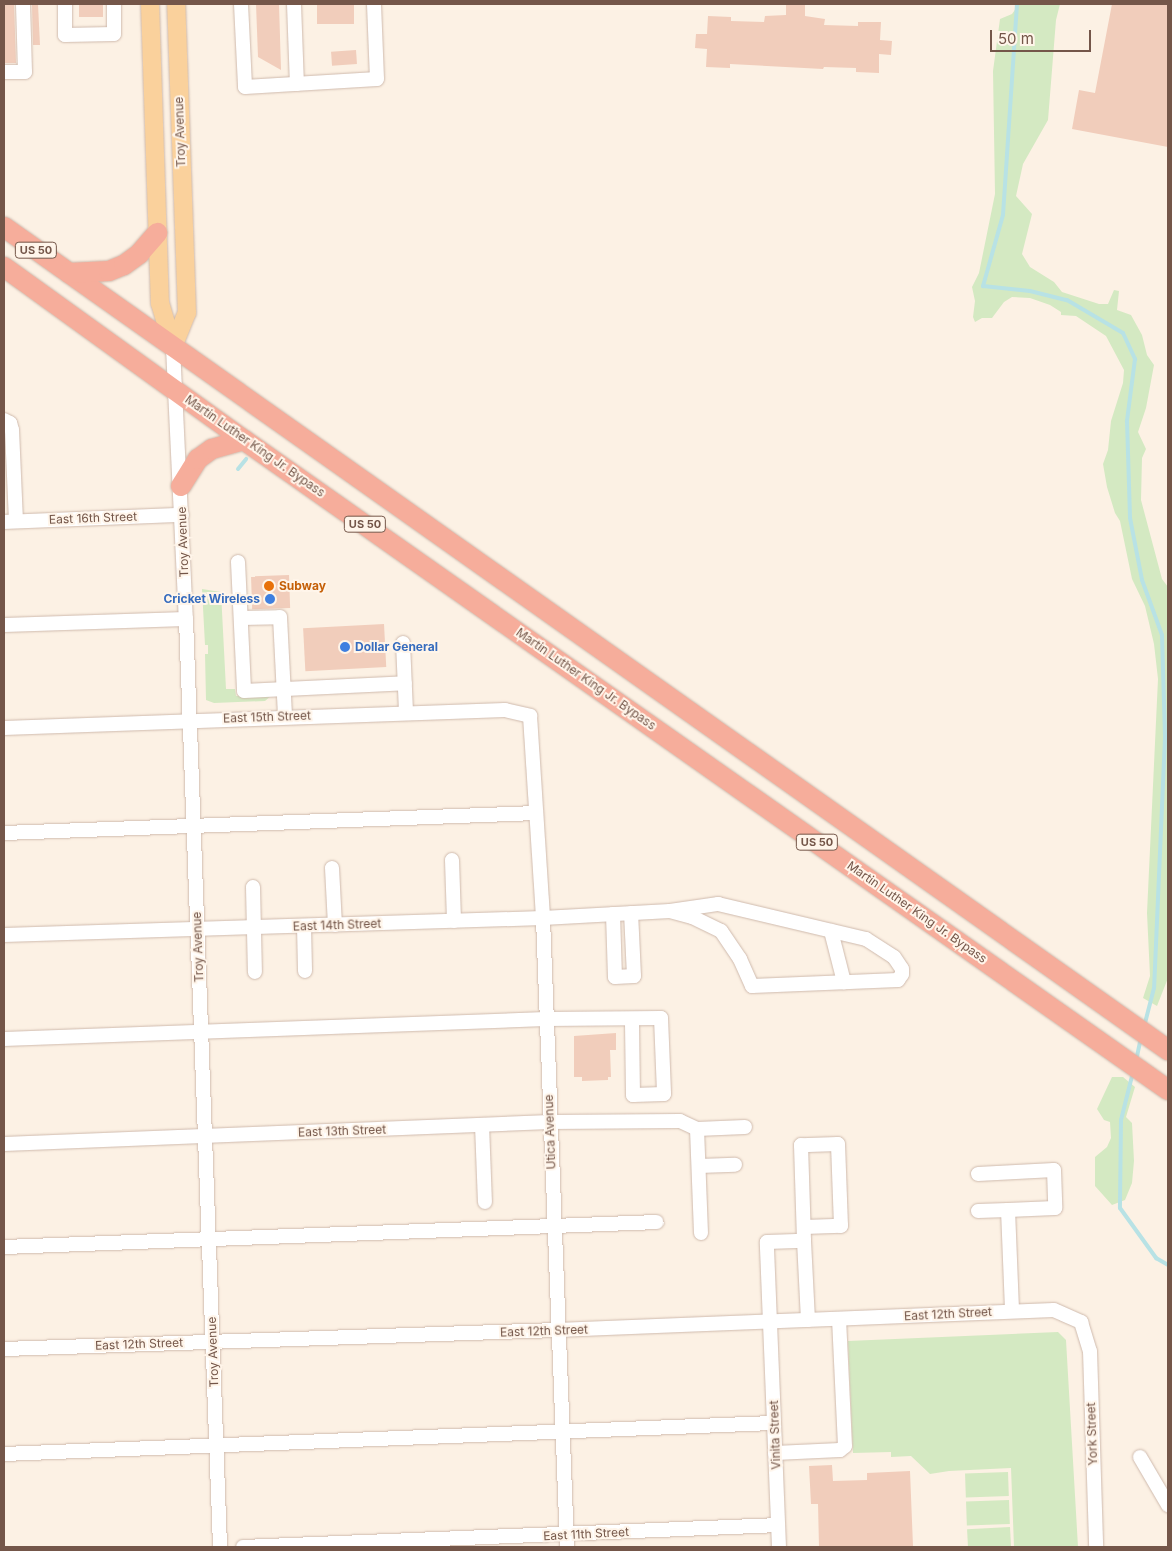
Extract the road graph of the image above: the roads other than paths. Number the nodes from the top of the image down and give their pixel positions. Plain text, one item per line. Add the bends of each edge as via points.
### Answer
1 (23, 4) edge
2 (65, 4) edge
3 (114, 4) edge
4 (150, 4) edge
5 (176, 4) edge
6 (241, 4) edge
7 (294, 4) edge
8 (374, 4) edge
9 (4, 72) edge
10 (297, 84) junction
11 (4, 227) edge
12 (157, 233) junction
13 (4, 267) edge
14 (69, 273) junction
15 (173, 347) junction
16 (176, 390) junction
17 (4, 420) edge
18 (244, 440) junction
19 (181, 486) junction
20 (182, 515) junction
21 (10, 521) edge
22 (238, 562) dead end
23 (241, 618) junction
24 (186, 619) junction
25 (4, 626) edge
26 (402, 644) dead end
27 (405, 683) junction
28 (284, 689) junction
29 (406, 713) junction
30 (530, 716) joint
31 (285, 717) junction
32 (188, 720) junction
33 (4, 728) edge
34 (536, 813) junction
35 (193, 825) junction
36 (4, 833) edge
37 (452, 860) dead end
38 (332, 868) dead end
39 (252, 887) dead end
40 (670, 911) junction
41 (631, 913) junction
42 (613, 914) junction
43 (543, 918) junction
44 (454, 921) junction
45 (335, 925) junction
46 (304, 926) junction
47 (254, 928) junction
48 (197, 930) junction
49 (831, 931) junction
50 (4, 935) edge
51 (305, 971) dead end
52 (255, 972) dead end
53 (844, 982) junction
54 (546, 1019) junction
55 (632, 1019) junction
56 (201, 1032) junction
57 (4, 1040) edge
58 (1168, 1050) edge
59 (1163, 1086) edge
60 (550, 1122) junction
61 (482, 1125) junction
62 (745, 1127) dead end
63 (697, 1129) junction
64 (206, 1136) junction
65 (4, 1144) edge
66 (735, 1165) dead end
67 (699, 1166) junction
68 (978, 1174) dead end
69 (486, 1202) dead end
70 (1008, 1210) junction
71 (978, 1211) dead end
72 (657, 1222) dead end
73 (554, 1226) junction
74 (804, 1227) junction
75 (701, 1232) dead end
76 (209, 1239) junction
77 (804, 1241) junction
78 (4, 1247) edge
79 (1012, 1311) junction
80 (839, 1319) junction
81 (808, 1320) junction
82 (770, 1322) junction
83 (1080, 1322) joint
84 (558, 1330) junction
85 (213, 1341) junction
86 (4, 1349) edge
87 (774, 1423) junction
88 (562, 1432) junction
89 (216, 1445) junction
90 (775, 1453) junction
91 (4, 1454) edge
92 (1140, 1457) dead end
93 (1168, 1504) edge
94 (778, 1525) junction
95 (567, 1541) edge
96 (220, 1547) edge
97 (244, 1547) edge
98 (779, 1547) edge
99 (1096, 1547) edge

1 - 9 street via 26,72
2 - 3 street via 65,35 114,34
4 - 12 main road, Troy Avenue
5 - 15 main road, Troy Avenue via 187,313
6 - 10 street via 245,87
7 - 10 street
8 - 10 street via 377,79
11 - 14 highway, US 50
12 - 14 highway via 139,254 124,265 108,271
12 - 15 main road, Troy Avenue via 160,304
13 - 16 highway, Martin Luther King Jr. Bypass / US 50
14 - 15 highway, US 50
15 - 16 street, Troy Avenue
15 - 58 highway, US 50
16 - 18 highway, Martin Luther King Jr. Bypass / US 50
16 - 19 street, Troy Avenue
17 - 21 street via 10,422 12,430
18 - 19 highway via 212,449 198,460
18 - 59 highway, Martin Luther King Jr. Bypass / US 50
19 - 20 street, Troy Avenue
20 - 21 street, East 16th Street
20 - 24 street, Troy Avenue
22 - 23 street
23 - 28 street via 280,617
23 - 28 street via 244,691
24 - 25 street
24 - 32 street, Troy Avenue
26 - 27 street
27 - 28 street
27 - 29 street
28 - 31 street
29 - 30 street, East 15th Street via 505,710
29 - 31 street, East 15th Street
30 - 34 street, Utica Avenue
31 - 32 street, East 15th Street
32 - 33 street, East 15th Street
32 - 35 street, Troy Avenue
34 - 35 street
34 - 43 street, Utica Avenue
35 - 36 street
35 - 48 street, Troy Avenue
37 - 44 street
38 - 45 street
39 - 47 street
40 - 41 street, East 14th Street
40 - 49 street via 718,904
40 - 53 street via 721,931 740,959 752,986
41 - 42 street, East 14th Street
41 - 42 street via 634,976 615,977
42 - 43 street, East 14th Street
43 - 44 street, East 14th Street
43 - 54 street, Utica Avenue
44 - 45 street, East 14th Street
45 - 46 street, East 14th Street
46 - 47 street, East 14th Street
46 - 51 street
47 - 48 street, East 14th Street
47 - 52 street
48 - 50 street, East 14th Street
48 - 56 street, Troy Avenue
49 - 53 street
49 - 53 street via 866,939 894,957 902,970 898,980
54 - 55 street
54 - 56 street
54 - 60 street, Utica Avenue
55 - 55 street via 633,1095 664,1094 661,1018
56 - 57 street
56 - 64 street, Troy Avenue
60 - 61 street, East 13th Street
60 - 63 street, East 13th Street via 680,1121
60 - 73 street, Utica Avenue
61 - 64 street, East 13th Street
61 - 69 street
62 - 63 street
63 - 67 street
64 - 65 street, East 13th Street
64 - 76 street, Troy Avenue
66 - 67 street
67 - 75 street
68 - 70 street via 1054,1170 1055,1208
70 - 71 street
70 - 79 street
72 - 73 street
73 - 76 street
73 - 84 street, Utica Avenue
74 - 74 street via 801,1145 838,1144 841,1226
74 - 77 street
76 - 78 street
76 - 85 street, Troy Avenue
77 - 81 street
77 - 82 street, Vinita Street via 767,1242
79 - 80 street, East 12th Street
79 - 83 street, East 12th Street via 1054,1310
80 - 81 street, East 12th Street
80 - 90 street via 844,1448
81 - 82 street, East 12th Street
82 - 84 street, East 12th Street
82 - 87 street, Vinita Street
83 - 99 street, York Street via 1090,1351
84 - 85 street, East 12th Street
84 - 88 street, Utica Avenue
85 - 86 street, East 12th Street
85 - 89 street, Troy Avenue
87 - 88 street
87 - 90 street, Vinita Street
88 - 89 street
88 - 95 street, Utica Avenue
89 - 91 street
89 - 96 street, Troy Avenue
90 - 94 street, Vinita Street
92 - 93 street
94 - 95 street, East 11th Street
94 - 98 street, Vinita Street
95 - 97 street, East 11th Street

